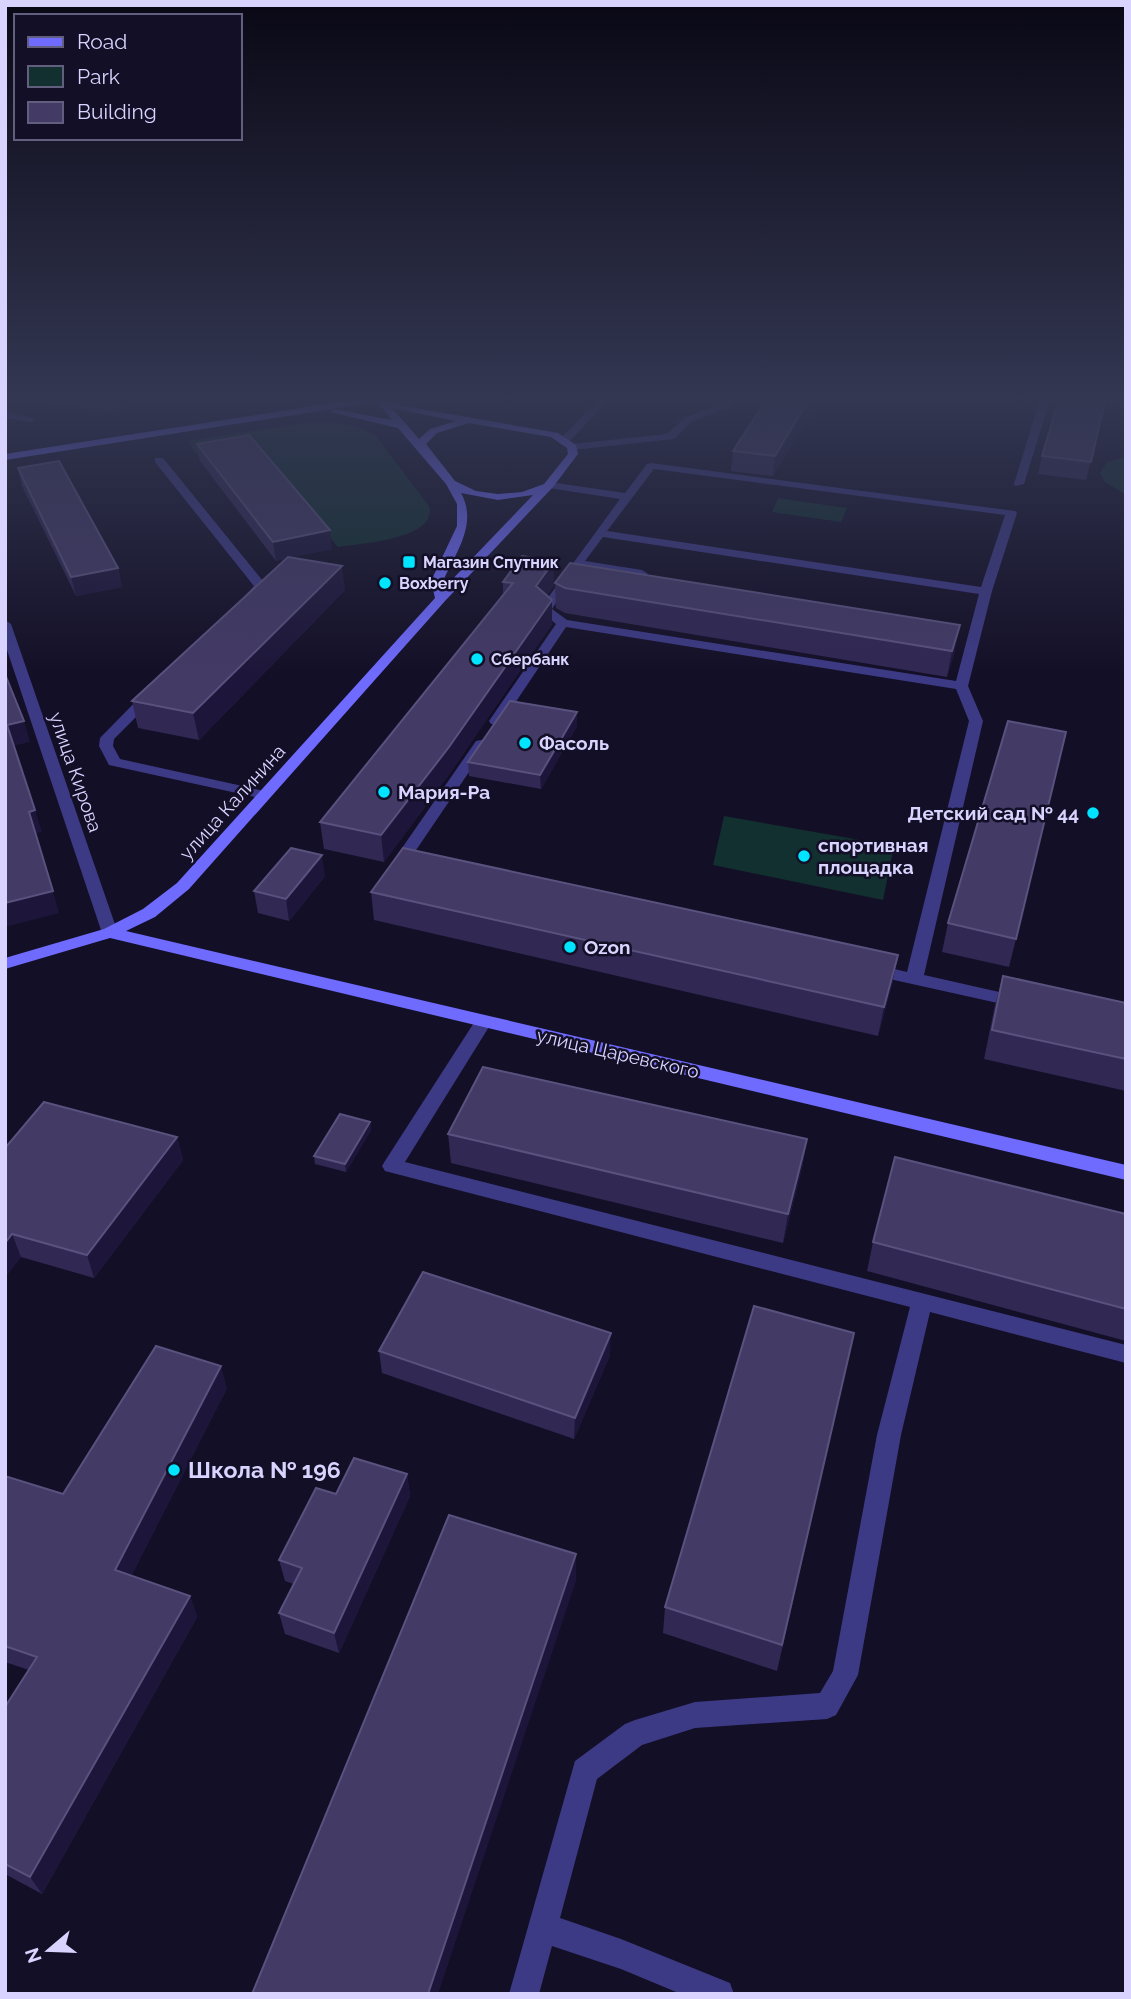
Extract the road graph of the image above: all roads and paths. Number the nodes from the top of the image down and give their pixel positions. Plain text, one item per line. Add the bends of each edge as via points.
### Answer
1 (183, 489) edge
2 (455, 489) edge
3 (466, 489) edge
4 (537, 489) edge
5 (545, 489) edge
6 (577, 489) edge
7 (633, 489) edge
8 (877, 489) edge
9 (627, 497) junction
10 (600, 533) junction
11 (576, 563) junction
12 (642, 573) edge
13 (986, 591) junction
14 (441, 598) junction
15 (242, 605) edge
16 (563, 623) junction
17 (5, 624) edge
18 (164, 681) edge
19 (961, 687) junction
20 (264, 795) junction
21 (426, 870) edge
22 (110, 933) junction
23 (5, 964) edge
24 (860, 968) edge
25 (914, 980) junction
26 (1033, 1005) edge
27 (483, 1022) junction
28 (1126, 1173) edge
29 (922, 1301) junction
30 (1126, 1354) edge
31 (544, 1928) junction
32 (524, 1994) edge
33 (719, 1994) edge

1 - 15 street via 261,586
2 - 14 main road via 464,516 457,544 437,581
3 - 4 main road via 498,496
5 - 14 main road, улица Калинина
6 - 9 street
7 - 9 street
8 - 13 street via 1011,513
9 - 10 street
10 - 11 street
10 - 13 street
11 - 12 street
11 - 16 street via 545,610
13 - 19 street
14 - 20 main road, улица Калинина
16 - 19 street
16 - 21 street via 399,864
17 - 22 street, улица Кирова
18 - 20 street via 107,738 114,762
19 - 25 street via 976,721
20 - 22 main road, улица Калинина via 183,886 149,913
22 - 23 main road, улица Калинина
22 - 27 main road, улица Царевского
24 - 25 street
25 - 26 street
27 - 28 main road, улица Царевского
27 - 29 street via 392,1166
29 - 30 street
29 - 31 street via 890,1435 845,1675 827,1706 695,1715 635,1734 585,1772
31 - 32 street
31 - 33 street

